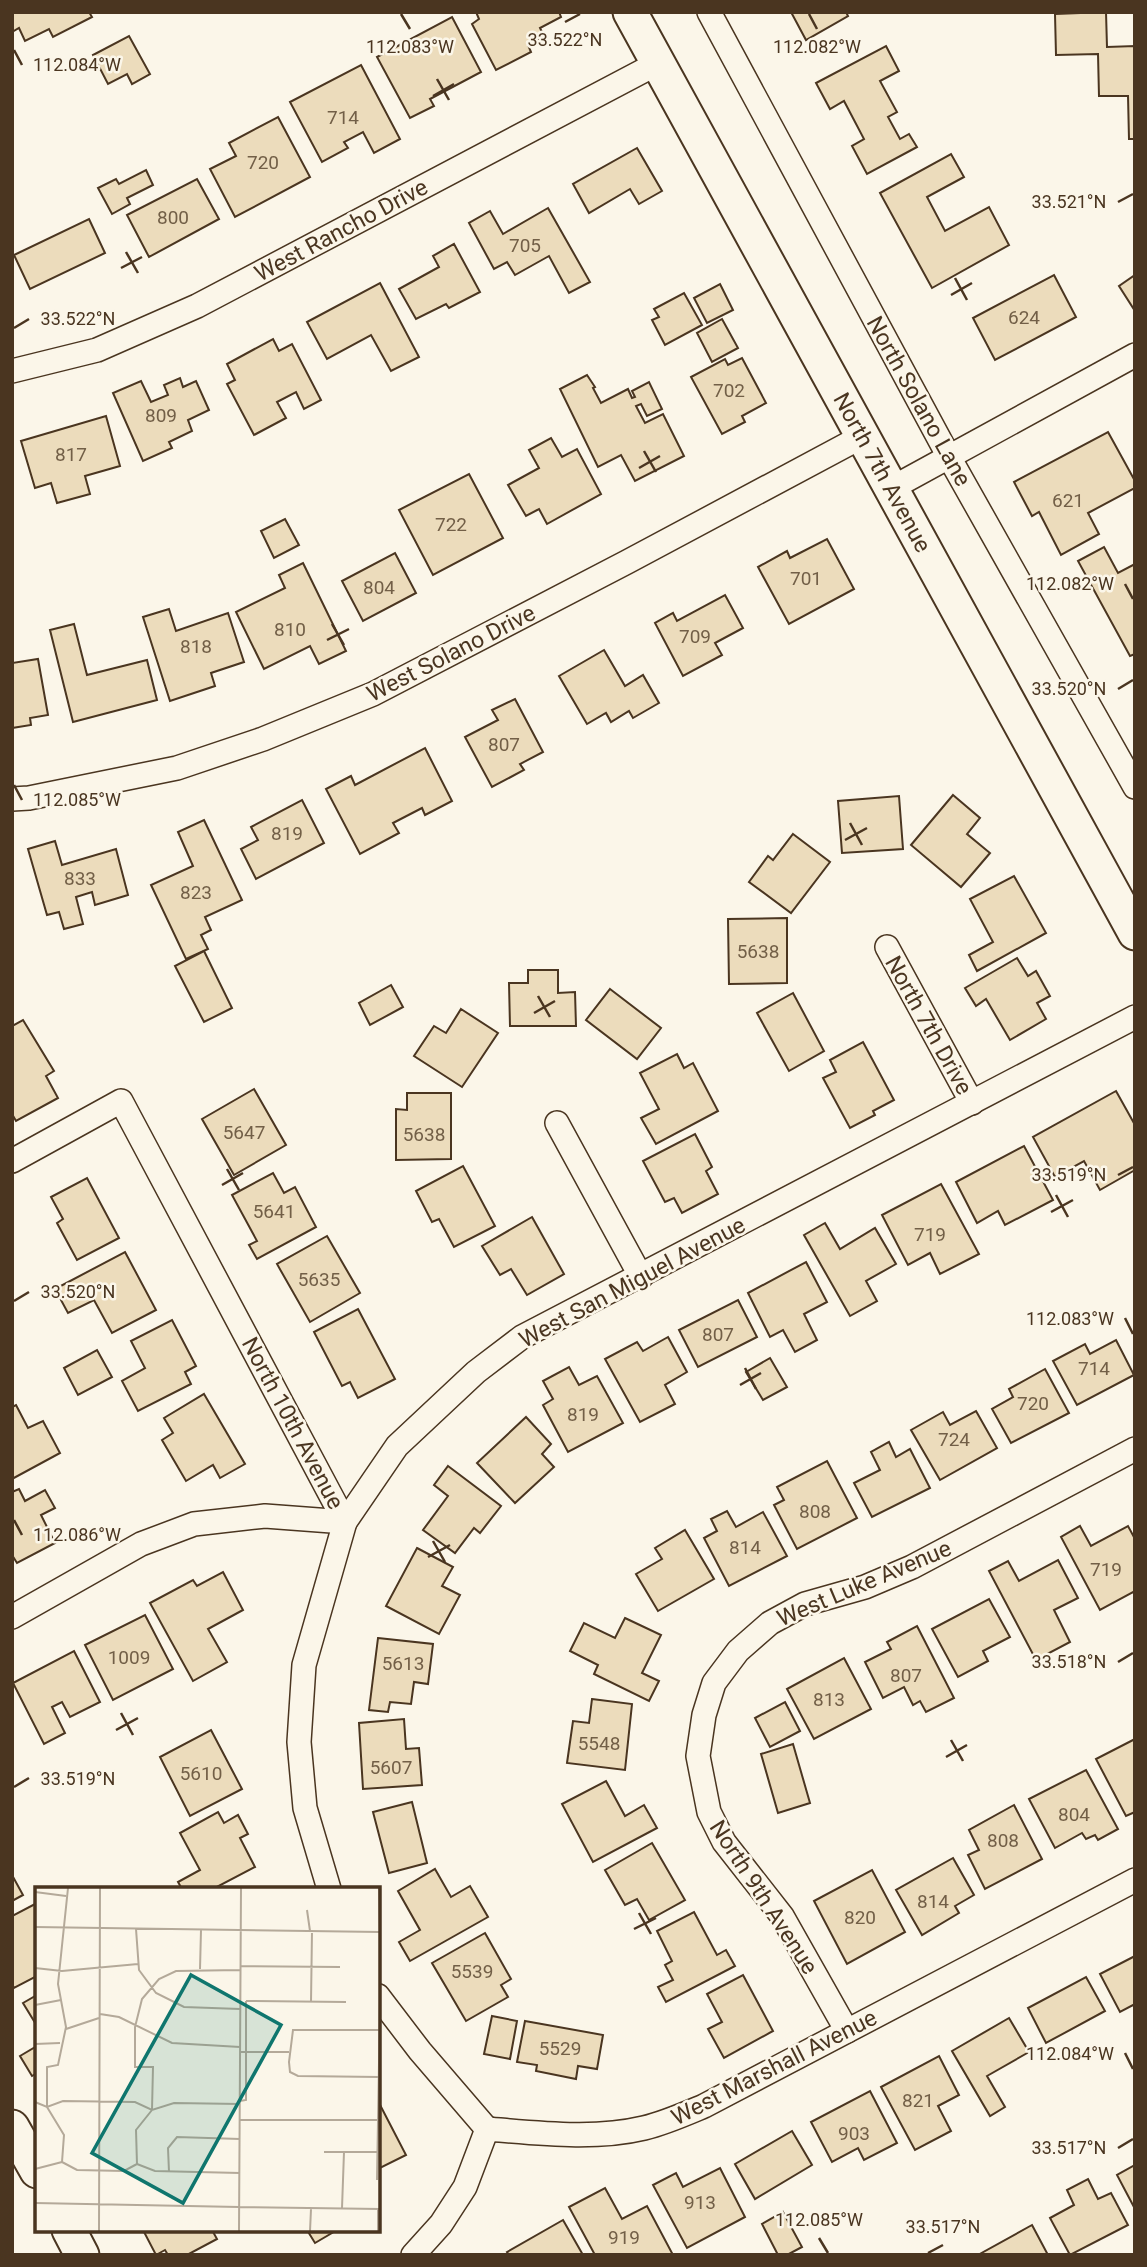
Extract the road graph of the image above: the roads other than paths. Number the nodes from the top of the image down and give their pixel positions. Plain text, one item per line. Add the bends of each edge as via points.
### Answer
1 (630, 12) edge
2 (709, 12) edge
3 (658, 63) junction
4 (1135, 355) edge
5 (12, 371) edge
6 (863, 436) junction
7 (949, 457) junction
8 (892, 488) junction
9 (1135, 787) edge
10 (12, 799) edge
11 (1135, 933) edge
12 (887, 947) dead end
13 (1135, 1017) edge
14 (972, 1103) junction
15 (557, 1123) dead end
16 (12, 1161) edge
17 (641, 1277) junction
18 (1135, 1449) edge
19 (345, 1522) junction
20 (12, 1617) edge
21 (704, 1715) joint
22 (1135, 1880) edge
23 (328, 1887) edge
24 (380, 1999) edge
25 (847, 2031) junction
26 (12, 2127) edge
27 (487, 2129) junction
28 (35, 2167) edge
29 (70, 2232) edge
30 (82, 2255) edge
31 (412, 2255) edge

1 - 3 main road, North 7th Avenue
2 - 7 street, North Solano Lane
3 - 5 street, West Rancho Drive via 197,306 97,350
3 - 6 main road, North 7th Avenue
4 - 7 street
6 - 8 main road, North 7th Avenue
6 - 10 street, West Solano Drive via 373,694 177,768
7 - 8 street
7 - 9 street, North Solano Lane
8 - 11 main road, North 7th Avenue
12 - 14 street, North 7th Drive
13 - 14 street, West San Miguel Avenue
14 - 17 street, West San Miguel Avenue
15 - 17 street
16 - 19 street, North 10th Avenue via 121,1101
17 - 19 street, West San Miguel Avenue via 522,1337 476,1372 397,1446
18 - 21 street, West Luke Avenue via 912,1567 865,1587 805,1604 770,1623 738,1651 714,1683
19 - 20 street via 265,1516 194,1524 141,1544
19 - 23 street, North 10th Avenue via 304,1665 299,1742 305,1808
21 - 25 street, North 9th Avenue via 698,1756 709,1812 724,1842 782,1916
22 - 25 street, West Marshall Avenue
24 - 27 street
25 - 27 street, West Marshall Avenue via 704,2106 642,2129 598,2133
26 - 28 main road
27 - 31 street via 465,2188 441,2224
29 - 30 main road

